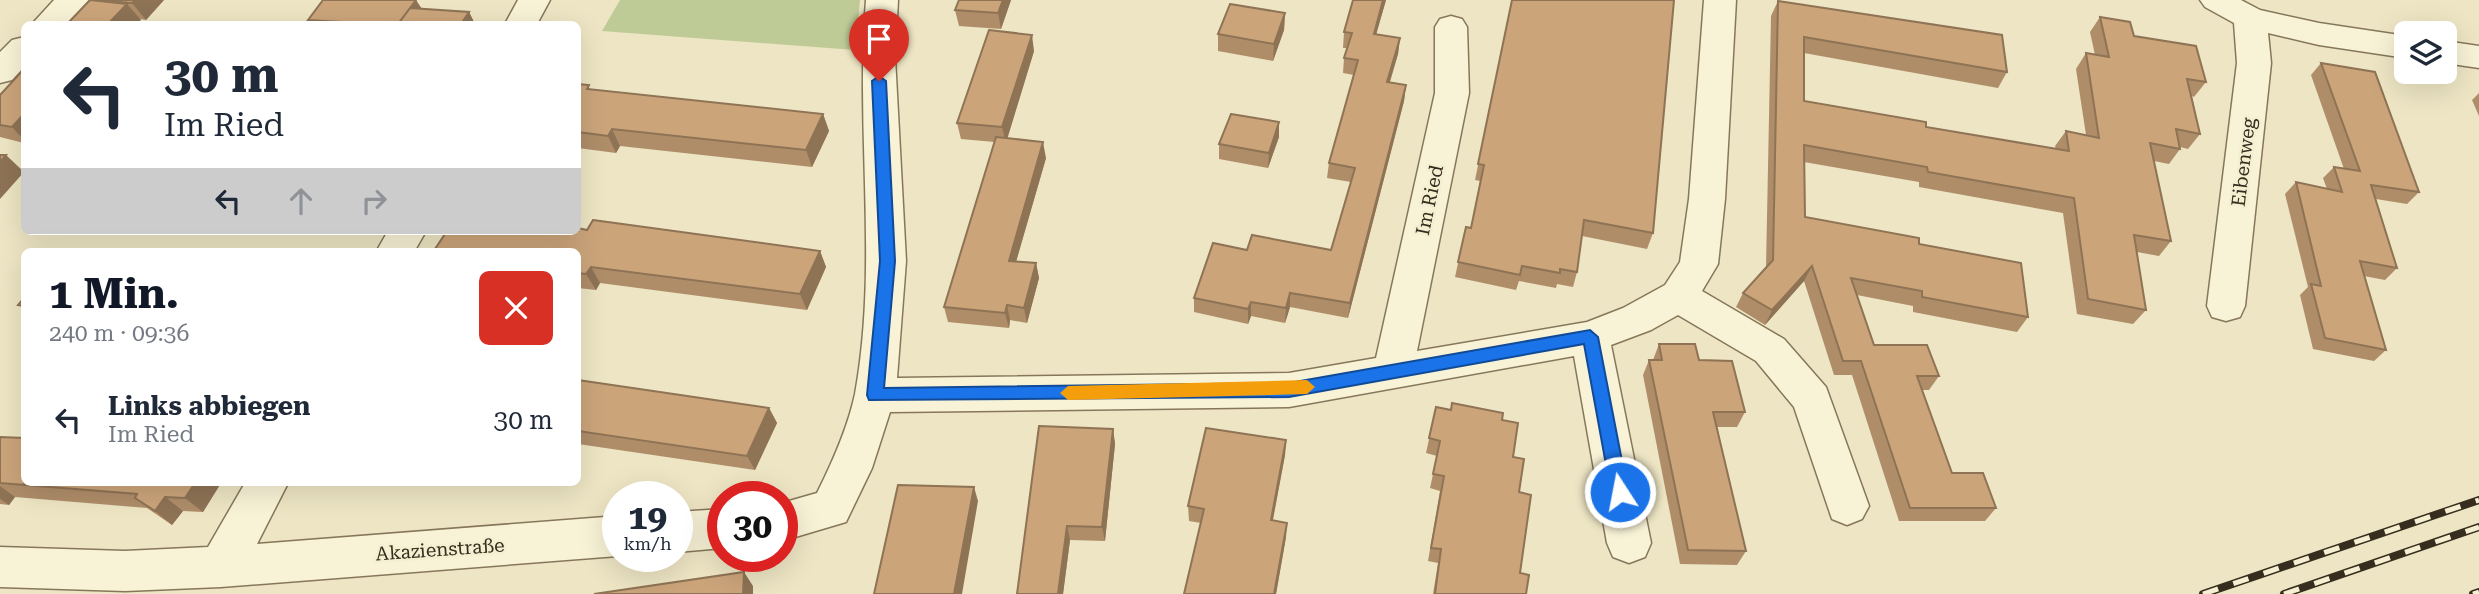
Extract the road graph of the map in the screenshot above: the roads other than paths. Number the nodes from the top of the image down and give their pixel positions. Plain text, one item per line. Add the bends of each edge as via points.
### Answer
1 (73, 0) edge
2 (534, 0) edge
3 (882, 0) edge
4 (1720, 0) edge
5 (2216, 0) edge
6 (2249, 18) junction
7 (51, 21) edge
8 (522, 21) edge
9 (1451, 27) dead end
10 (2394, 45) edge
11 (21, 51) edge
12 (2457, 54) edge
13 (2479, 58) edge
14 (0, 72) edge
15 (1678, 296) junction
16 (2226, 306) dead end
17 (1590, 337) junction
18 (1393, 373) junction
19 (875, 395) junction
20 (266, 486) edge
21 (1847, 506) dead end
22 (798, 517) edge
23 (602, 538) edge
24 (1629, 543) dead end
25 (0, 567) edge
26 (245, 574) edge

1 - 7 street
2 - 8 street
3 - 19 street via 878,57 887,261
4 - 15 street via 1699,264
5 - 6 street
6 - 10 street
6 - 16 street, Eibenweg via 2254,63
9 - 18 street, Im Ried via 1452,93
11 - 14 street
12 - 13 street
15 - 17 street via 1637,320
15 - 21 street via 1770,350 1812,399
17 - 18 street
17 - 24 street
18 - 19 street via 1289,390
19 - 22 street via 851,468 831,508
20 - 26 street
23 - 26 street, Akazienstraße
25 - 26 street, Akazienstraße

